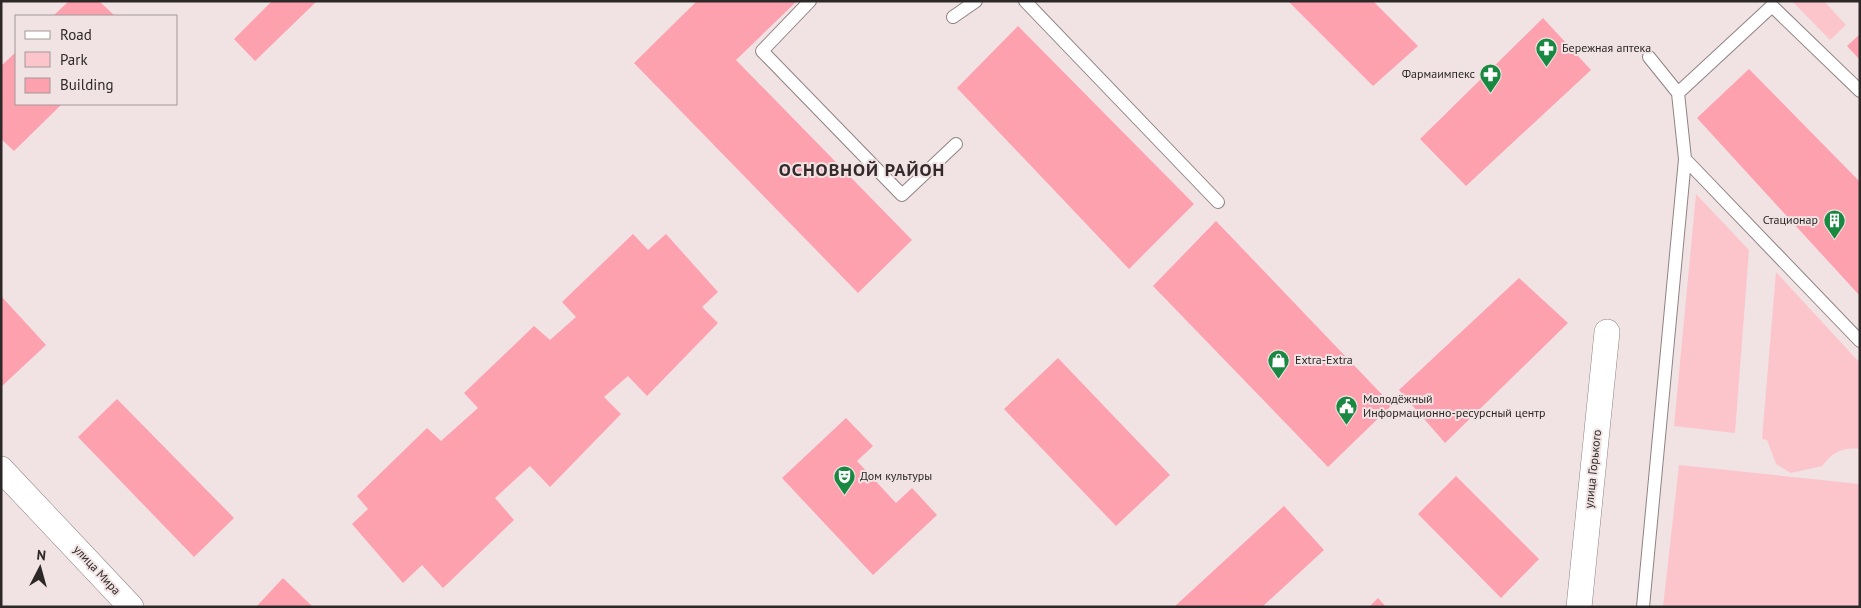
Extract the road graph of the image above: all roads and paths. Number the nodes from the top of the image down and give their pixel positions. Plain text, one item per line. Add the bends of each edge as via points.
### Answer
1 (810, 1) edge
2 (976, 1) edge
3 (1025, 1) edge
4 (953, 17) dead end
5 (1649, 57) dead end
6 (1860, 90) edge
7 (1678, 94) junction
8 (956, 144) dead end
9 (1685, 158) junction
10 (1218, 202) dead end
11 (1607, 332) dead end
12 (1860, 341) edge
13 (1, 469) edge
14 (131, 607) edge
15 (1579, 607) edge
16 (1643, 607) edge

1 - 8 lane via 762,52 902,195
2 - 4 lane
3 - 10 lane
5 - 7 lane
6 - 7 lane via 1772,6
7 - 9 lane
9 - 12 lane
9 - 16 lane
11 - 15 street, улица Горького
13 - 14 street, улица Мира

